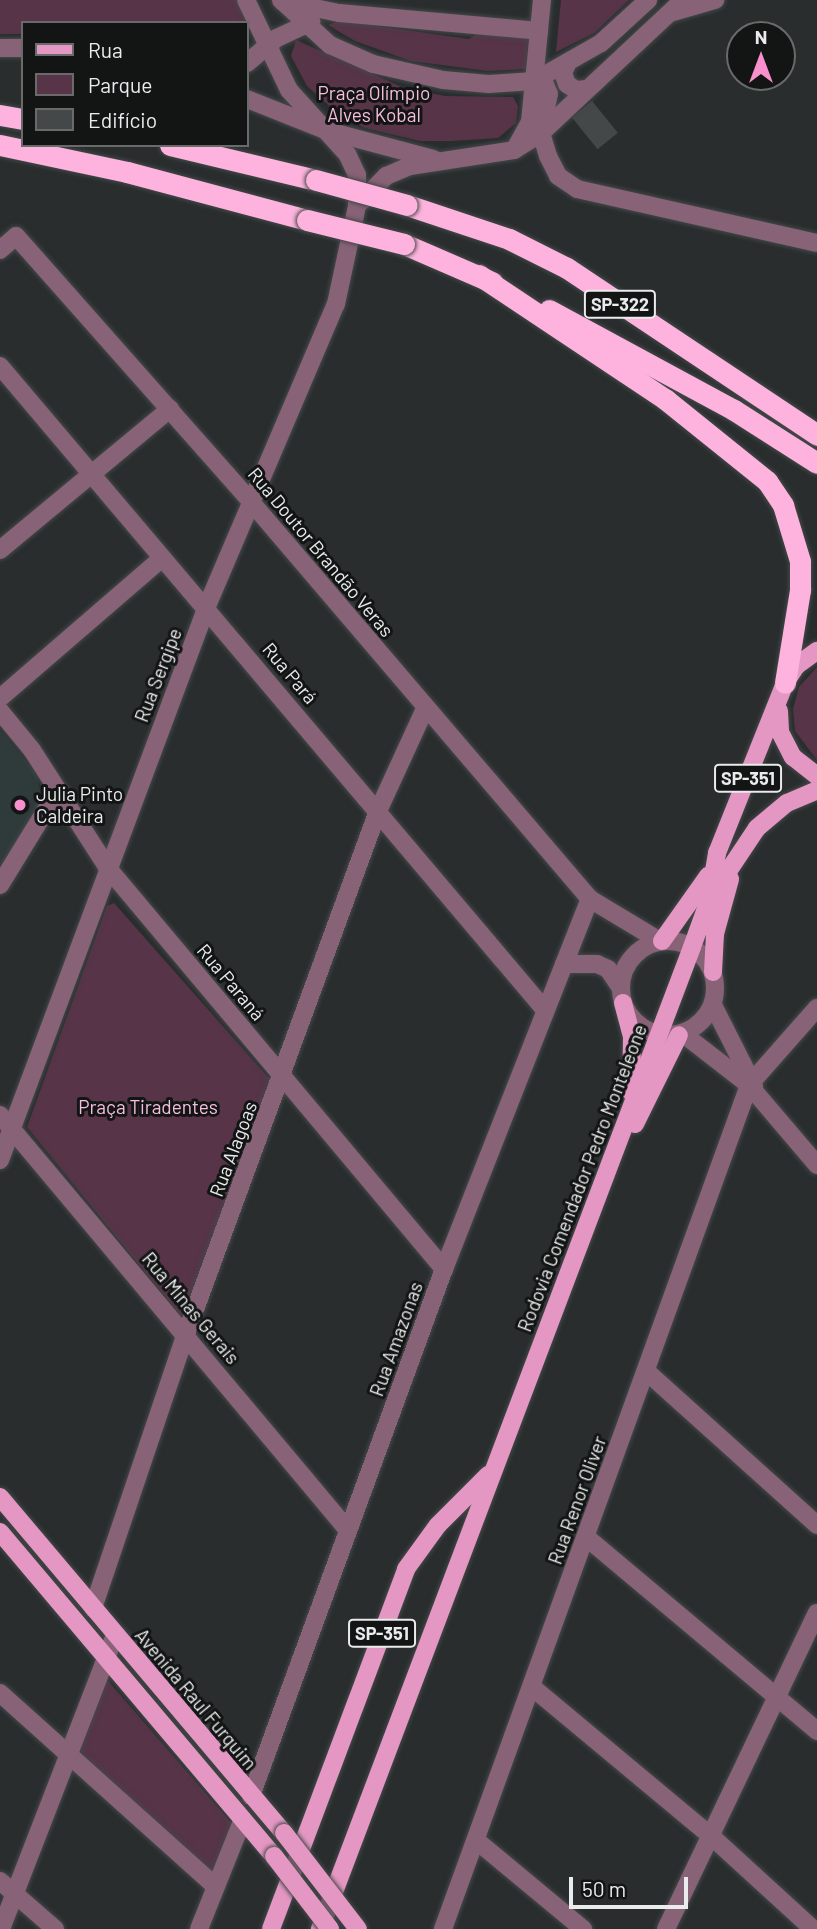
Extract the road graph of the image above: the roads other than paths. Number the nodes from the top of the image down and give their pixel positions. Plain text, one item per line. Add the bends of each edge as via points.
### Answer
1 (246, 0) edge
2 (542, 0) edge
3 (648, 0) edge
4 (683, 0) edge
5 (715, 0) edge
6 (282, 1) edge
7 (339, 13) junction
8 (666, 14) junction
9 (303, 25) junction
10 (539, 32) junction
11 (267, 45) junction
12 (0, 48) edge
13 (21, 48) edge
14 (248, 62) edge
15 (568, 62) junction
16 (538, 79) junction
17 (587, 89) junction
18 (248, 99) edge
19 (0, 115) edge
20 (21, 119) edge
21 (328, 131) junction
22 (541, 133) junction
23 (0, 145) edge
24 (178, 147) edge
25 (514, 150) junction
26 (438, 160) junction
27 (357, 206) junction
28 (8, 234) edge
29 (817, 243) edge
30 (0, 250) edge
31 (479, 275) junction
32 (0, 366) edge
33 (170, 409) junction
34 (817, 435) edge
35 (817, 463) edge
36 (92, 474) junction
37 (252, 503) junction
38 (0, 550) edge
39 (162, 558) junction
40 (207, 606) junction
41 (817, 651) edge
42 (782, 694) junction
43 (0, 698) edge
44 (425, 709) junction
45 (0, 712) edge
46 (817, 776) edge
47 (817, 790) edge
48 (57, 792) junction
49 (378, 811) junction
50 (717, 853) junction
51 (736, 861) junction
52 (107, 867) junction
53 (0, 885) edge
54 (590, 899) junction
55 (709, 900) junction
56 (661, 942) junction
57 (692, 947) junction
58 (564, 964) junction
59 (713, 972) junction
60 (622, 995) junction
61 (713, 1005) junction
62 (817, 1007) edge
63 (545, 1010) junction
64 (680, 1034) junction
65 (658, 1035) junction
66 (283, 1076) junction
67 (753, 1087) junction
68 (626, 1120) junction
69 (6, 1122) edge
70 (0, 1160) edge
71 (817, 1165) edge
72 (595, 1206) junction
73 (444, 1269) junction
74 (186, 1334) junction
75 (646, 1371) junction
76 (493, 1470) junction
77 (1, 1501) edge
78 (817, 1525) edge
79 (347, 1530) junction
80 (0, 1532) edge
81 (586, 1536) junction
82 (93, 1608) junction
83 (817, 1613) edge
84 (115, 1635) junction
85 (106, 1657) junction
86 (532, 1687) junction
87 (0, 1693) edge
88 (777, 1696) junction
89 (817, 1731) edge
90 (66, 1752) junction
91 (251, 1797) junction
92 (243, 1819) junction
93 (711, 1836) junction
94 (477, 1840) junction
95 (0, 1881) edge
96 (215, 1886) junction
97 (14, 1893) junction
98 (1, 1929) edge
99 (55, 1929) edge
100 (199, 1929) edge
101 (271, 1929) edge
102 (320, 1929) edge
103 (330, 1929) edge
104 (358, 1929) edge
105 (443, 1929) edge
106 (583, 1929) edge
107 (666, 1929) edge
108 (813, 1929) edge

1 - 11 street, Rua Sergipe
2 - 10 street
3 - 15 street via 601,43
4 - 8 street
5 - 8 street
6 - 7 street
6 - 9 street
7 - 9 street
7 - 10 street
8 - 17 street
9 - 11 street
9 - 16 street via 349,55 407,74 489,84
10 - 16 street
11 - 14 street
11 - 21 street, Rua Sergipe via 289,90
12 - 13 street
15 - 16 street
15 - 17 street via 563,73 567,84
16 - 22 street via 549,94
16 - 25 street via 530,122
17 - 22 street
18 - 21 street
19 - 20 highway
21 - 26 street
21 - 27 street, Rua Sergipe via 357,175
22 - 25 street
22 - 29 street via 558,176 577,189
23 - 31 highway, SP-322, bridge via 127,172 404,244
24 - 34 highway, SP-322, bridge via 407,205 509,239 567,268
25 - 26 street
26 - 27 street via 386,176
27 - 37 street, Rua Sergipe via 336,304
28 - 30 street
28 - 33 street, Rua Doutor Brandão Veras
31 - 35 highway, SP-322 via 632,353
31 - 42 highway via 665,399 767,481 783,505 800,561 800,590
32 - 36 street, Rua Pará
33 - 36 street
33 - 37 street, Rua Doutor Brandão Veras
36 - 38 street
36 - 39 street, Rua Pará
37 - 40 street, Rua Sergipe
37 - 44 street, Rua Doutor Brandão Veras
39 - 40 street, Rua Pará
39 - 43 street
40 - 49 street, Rua Pará
40 - 52 street, Rua Sergipe
41 - 42 main road, Rodovia Comendador Pedro Monteleone / SP-351 via 796,666
42 - 46 main road, SP-351 via 780,732 793,757
42 - 50 main road, Rodovia Comendador Pedro Monteleone / SP-351
44 - 49 street, Rua Alagoas
44 - 54 street, Rua Doutor Brandão Veras
45 - 48 street, Rua Paraná via 32,750
47 - 51 main road, Rodovia Comendador Pedro Monteleone / SP-351 via 771,814
48 - 52 street, Rua Paraná
48 - 53 street
49 - 63 street, Rua Pará
49 - 66 street, Rua Alagoas
50 - 55 main road, Rodovia Comendador Pedro Monteleone / SP-351
50 - 56 main road via 694,901
51 - 55 main road, Rodovia Comendador Pedro Monteleone / SP-351
51 - 59 main road via 715,934
52 - 66 street, Rua Paraná
52 - 69 street, Rua Sergipe
54 - 56 street, Rua Doutor Brandão Veras
54 - 58 street, Rua Amazonas
55 - 57 main road, Rodovia Comendador Pedro Monteleone / SP-351
56 - 57 street
56 - 60 street via 632,957
57 - 59 street
57 - 65 main road, Rodovia Comendador Pedro Monteleone / SP-351
58 - 60 street via 597,964 608,969
58 - 63 street, Rua Amazonas
59 - 61 street
60 - 65 street via 636,1023
60 - 68 main road via 633,1057
61 - 64 street via 705,1018
61 - 67 street
62 - 67 street
63 - 73 street, Rua Amazonas
64 - 65 street
64 - 67 street
64 - 72 main road
65 - 68 main road, Rodovia Comendador Pedro Monteleone / SP-351
66 - 73 street, Rua Paraná
66 - 74 street, Rua Alagoas
67 - 71 street
67 - 75 street, Rua Renor Oliver
68 - 72 main road, Rodovia Comendador Pedro Monteleone / SP-351
69 - 70 street, Rua Sergipe
69 - 74 street, Rua Minas Gerais
72 - 76 main road, Rodovia Comendador Pedro Monteleone / SP-351
73 - 79 street, Rua Amazonas
74 - 79 street, Rua Minas Gerais
74 - 82 street, Rua Alagoas
75 - 78 street
75 - 81 street, Rua Renor Oliver
76 - 101 main road, Rodovia Comendador Pedro Monteleone / SP-351 via 438,1525 406,1569
76 - 102 main road, Rodovia Comendador Pedro Monteleone / SP-351
77 - 82 main road, Avenida Raul Furquim
79 - 91 street, Rua Amazonas
80 - 85 main road
81 - 86 street, Rua Renor Oliver
81 - 88 street
82 - 84 main road, Avenida Raul Furquim
83 - 88 street
84 - 85 street
84 - 91 main road, Avenida Raul Furquim
85 - 90 street
85 - 92 main road
86 - 93 street
86 - 94 street, Rua Renor Oliver
87 - 90 street
88 - 89 street
88 - 93 street
90 - 96 street
90 - 97 street
91 - 104 main road, Avenida Raul Furquim, bridge
92 - 96 street
92 - 103 main road, bridge
93 - 107 street
93 - 108 street
94 - 105 street, Rua Renor Oliver
94 - 106 street
95 - 97 street
96 - 100 street
97 - 98 street
97 - 99 street

